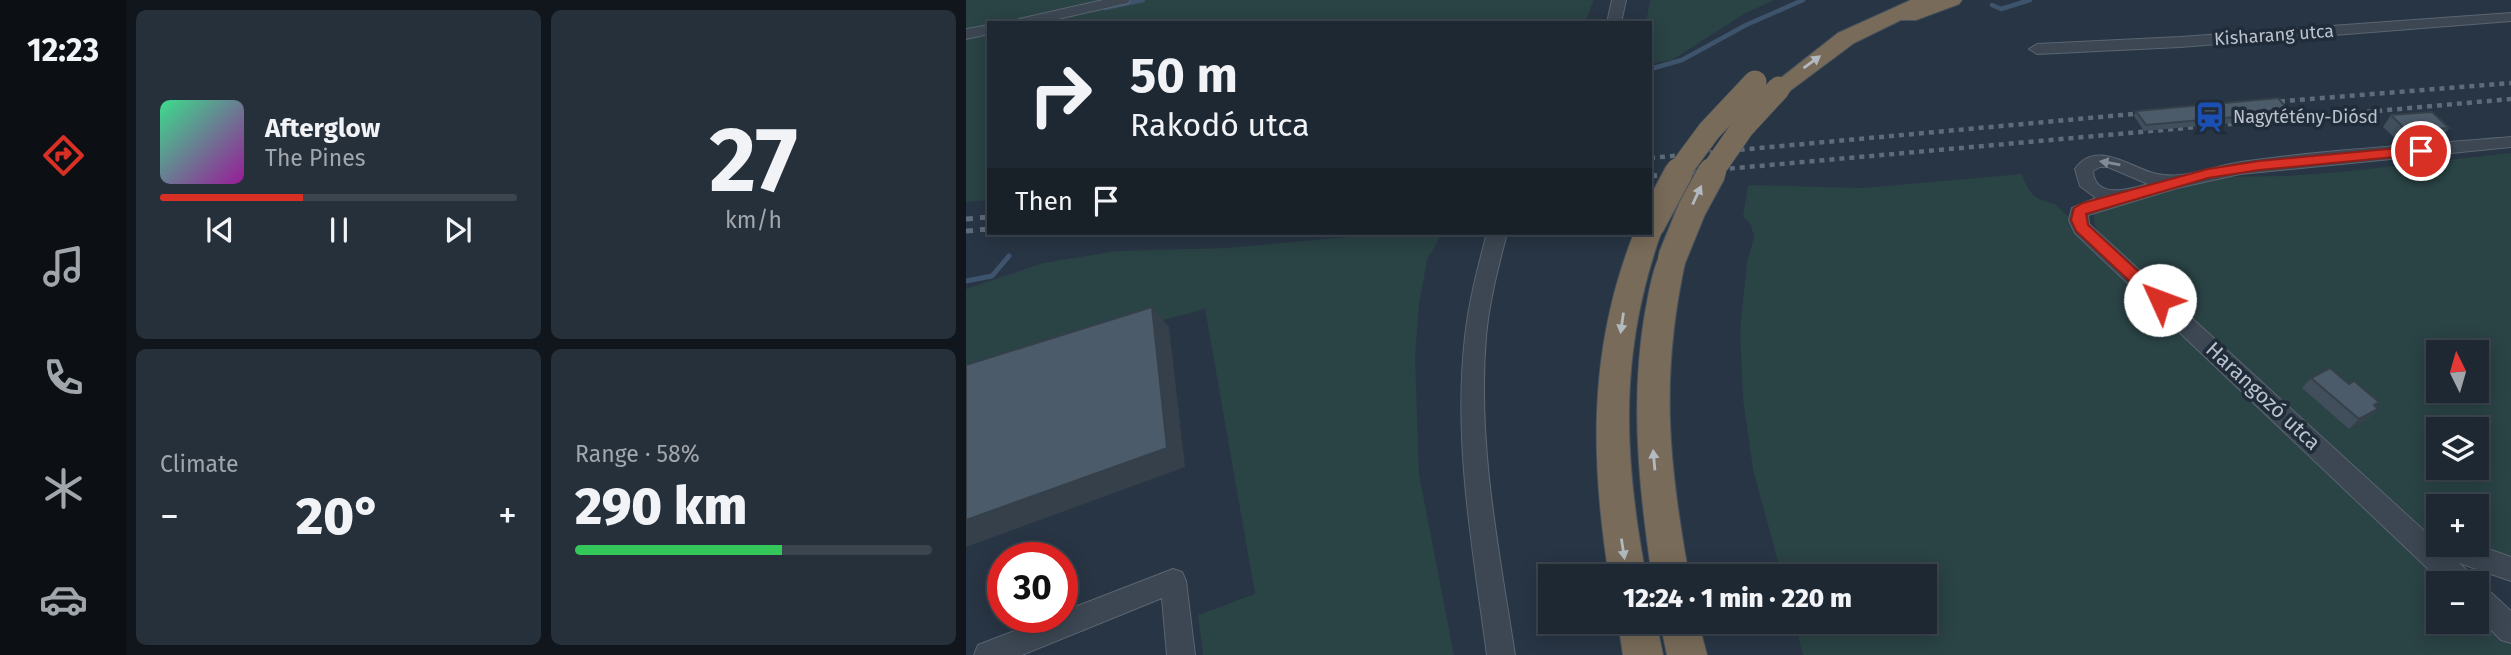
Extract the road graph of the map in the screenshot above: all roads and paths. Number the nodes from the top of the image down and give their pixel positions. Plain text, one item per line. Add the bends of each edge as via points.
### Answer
1 (1123, 0) edge
2 (1619, 0) edge
3 (1888, 0) edge
4 (1927, 0) edge
5 (1952, 0) edge
6 (2511, 17) edge
7 (1028, 21) edge
8 (1614, 21) edge
9 (987, 29) edge
10 (966, 34) edge
11 (1814, 36) dead end
12 (1846, 38) junction
13 (2037, 49) dead end
14 (1769, 79) junction
15 (2511, 142) edge
16 (2175, 182) junction
17 (2122, 197) junction
18 (1652, 222) edge
19 (1495, 238) edge
20 (1642, 244) edge
21 (2426, 537) edge
22 (2442, 557) edge
23 (2476, 557) edge
24 (1626, 564) edge
25 (1669, 564) edge
26 (2511, 569) edge
27 (2453, 571) edge
28 (2489, 609) edge
29 (2511, 630) edge
30 (1639, 634) edge
31 (1682, 634) edge
32 (988, 655) edge
33 (1181, 655) edge
34 (1501, 655) edge
35 (1643, 655) edge
36 (1687, 655) edge

1 - 7 street
2 - 8 street
3 - 11 highway
4 - 12 highway
5 - 12 highway
6 - 13 street, Kisharang utca
9 - 10 street
14 -> 12 highway
14 - 18 highway, bridge via 1729,107 1688,155
25 -> 14 highway, bridge via 1655,475 1650,390 1657,313 1672,258 1701,185
15 - 16 street via 2259,165
16 - 17 street
16 -> 17 street via 2143,176 2109,161 2092,162 2084,169 2091,188
17 - 21 street, Harangozó utca via 2079,212 2081,228
19 - 34 street via 1482,287 1472,405 1474,457
20 -> 24 highway via 1623,313 1613,392 1616,494
22 - 27 street, Harangozó utca
23 - 26 street, Harangozó utca
28 - 29 street
30 - 35 highway
31 - 36 highway
32 - 33 street via 1173,581

